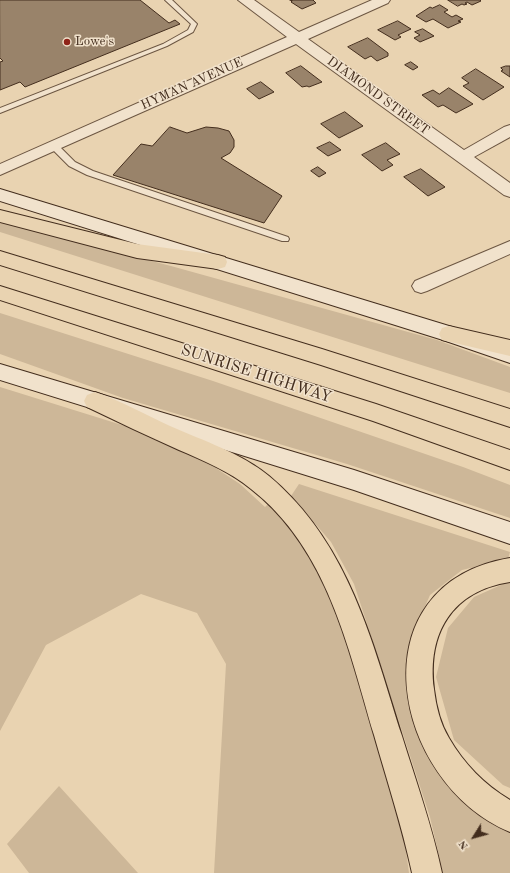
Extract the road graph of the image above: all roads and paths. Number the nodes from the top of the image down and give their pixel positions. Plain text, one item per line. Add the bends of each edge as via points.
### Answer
1 (168, 0) edge
2 (245, 0) edge
3 (383, 0) edge
4 (297, 38) junction
5 (0, 111) edge
6 (510, 130) edge
7 (54, 146) junction
8 (463, 156) junction
9 (0, 170) edge
10 (510, 192) edge
11 (0, 195) edge
12 (0, 216) edge
13 (285, 239) dead end
14 (510, 247) edge
15 (0, 258) edge
16 (218, 262) junction
17 (421, 286) dead end
18 (0, 293) edge
19 (449, 334) junction
20 (510, 348) edge
21 (510, 355) edge
22 (0, 372) edge
23 (96, 402) junction
24 (510, 418) edge
25 (510, 460) edge
26 (510, 533) edge
27 (510, 570) edge
28 (510, 817) edge
29 (427, 873) edge

1 - 5 lane via 194,24 192,32
2 - 4 street, DIAMOND STREET
3 - 4 street, HYMAN AVENUE
4 - 7 street, HYMAN AVENUE
4 - 8 street, DIAMOND STREET
6 - 8 street
7 - 9 street, HYMAN AVENUE
7 - 13 lane via 72,164 90,173
8 - 10 street, DIAMOND STREET
11 - 16 main road
12 - 16 highway via 137,251
14 - 17 street
15 - 24 highway via 336,361
16 - 19 main road
18 - 25 highway, SUNRISE HIGHWAY via 376,413
19 - 20 highway
19 - 21 main road
22 - 23 main road
23 - 26 main road via 354,480
23 - 29 highway via 243,470 275,495 314,542 334,577 352,617 418,834
27 - 28 highway via 495,572 472,582 443,604 434,616 422,643 418,677 419,693 428,724 452,767 474,793

